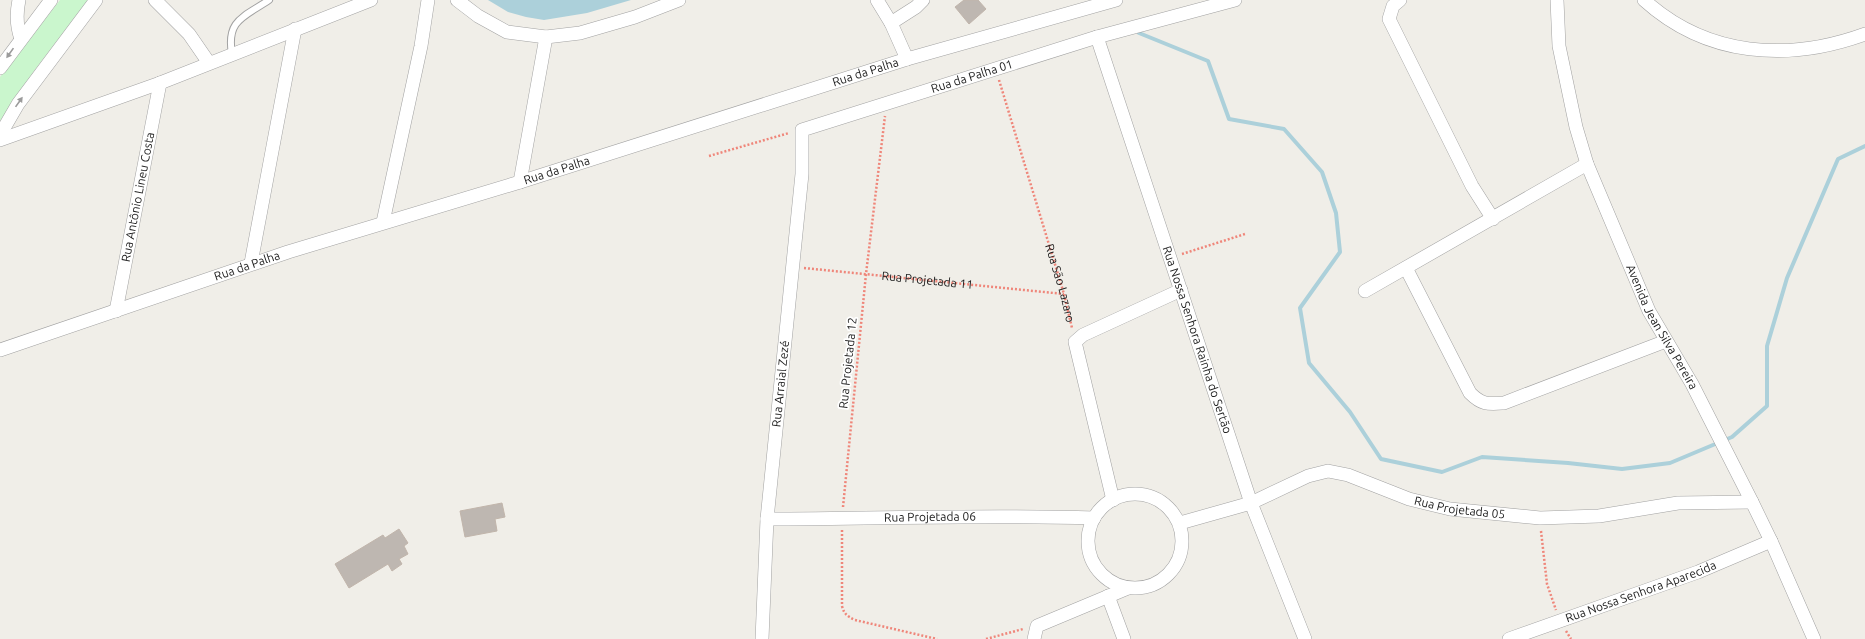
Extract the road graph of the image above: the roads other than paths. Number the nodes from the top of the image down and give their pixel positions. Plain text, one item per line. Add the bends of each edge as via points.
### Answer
1 (19, 0) edge
2 (51, 0) edge
3 (96, 0) edge
4 (155, 0) edge
5 (269, 0) edge
6 (371, 0) edge
7 (428, 0) edge
8 (457, 0) edge
9 (680, 0) edge
10 (877, 0) edge
11 (923, 0) edge
12 (1116, 0) edge
13 (1235, 0) edge
14 (1400, 0) edge
15 (1557, 0) edge
16 (1644, 0) edge
17 (891, 23) junction
18 (295, 30) junction
19 (1865, 34) edge
20 (546, 37) junction
21 (1097, 37) junction
22 (21, 39) junction
23 (232, 54) junction
24 (907, 59) junction
25 (210, 63) junction
26 (0, 68) edge
27 (160, 82) junction
28 (802, 130) joint
29 (0, 136) edge
30 (0, 140) edge
31 (1587, 164) junction
32 (520, 182) junction
33 (1493, 219) junction
34 (383, 222) junction
35 (251, 263) junction
36 (1406, 268) junction
37 (1181, 290) junction
38 (1365, 291) dead end
39 (116, 311) junction
40 (1666, 342) junction
41 (0, 350) edge
42 (1113, 500) junction
43 (1752, 502) junction
44 (1251, 503) junction
45 (767, 518) junction
46 (1094, 518) junction
47 (1180, 523) junction
48 (1772, 541) junction
49 (1128, 588) junction
50 (1108, 596) junction
51 (762, 639) edge
52 (1034, 639) edge
53 (1124, 639) edge
54 (1305, 639) edge
55 (1508, 639) edge
56 (1814, 639) edge

1 - 22 street via 16,17
2 - 22 street
29 -> 3 street via 18,104
4 - 25 street via 189,34
5 - 23 lane via 236,22 230,40
6 - 18 street
7 - 34 street via 421,46
8 - 20 street via 478,16 507,32
9 - 20 street via 636,17 580,33
10 - 17 street
11 - 17 street
12 - 24 street, Rua da Palha
13 - 21 street, Rua da Palha 01
14 - 33 street via 1392,6 1389,19 1472,186
15 - 31 street, Avenida Jean Silva Pereira via 1559,46 1576,127
16 - 19 street via 1654,9 1700,36 1751,49 1774,52 1806,49
17 - 24 street
18 - 23 street
18 - 35 street
20 - 32 street
21 - 28 street, Rua da Palha 01
21 - 37 street, Rua Nossa Senhora Rainha do Sertão
22 -> 26 street
23 - 25 street
24 - 32 street, Rua da Palha
25 - 27 street
27 - 30 street
27 - 39 street, Rua Antônio Lineu Costa
28 - 45 street, Rua Arraial Zezé via 802,174
31 - 33 street
31 - 40 street, Avenida Jean Silva Pereira via 1649,311
32 - 34 street, Rua da Palha
33 - 36 street
34 - 35 street, Rua da Palha
35 - 39 street, Rua da Palha
36 - 38 street
36 - 40 street via 1470,393 1488,404 1504,403
37 - 42 street via 1083,335 1075,342
37 - 44 street, Rua Nossa Senhora Rainha do Sertão
39 - 41 street, Rua da Palha
40 - 43 street, Avenida Jean Silva Pereira via 1692,384
42 - 46 street
42 - 47 street via 1125,495 1141,494 1157,499 1170,509
43 - 44 street, Rua Projetada 05 via 1678,503 1599,516 1540,518 1450,509 1409,499 1348,475 1328,471 1308,476
43 - 48 street, Avenida Jean Silva Pereira
44 - 47 street, Rua Projetada 05
44 - 54 street, Rua Nossa Senhora Rainha do Sertão
45 - 46 street, Rua Projetada 06
45 - 51 street, Rua Arraial Zezé
46 - 49 street via 1088,543 1096,567 1105,576
47 - 49 street via 1182,549 1178,562 1170,573 1160,582 1149,586
48 - 55 street, Rua Nossa Senhora Aparecida via 1698,572
48 - 56 street, Avenida Jean Silva Pereira
49 - 50 street
50 - 52 street via 1037,626
50 - 53 street

